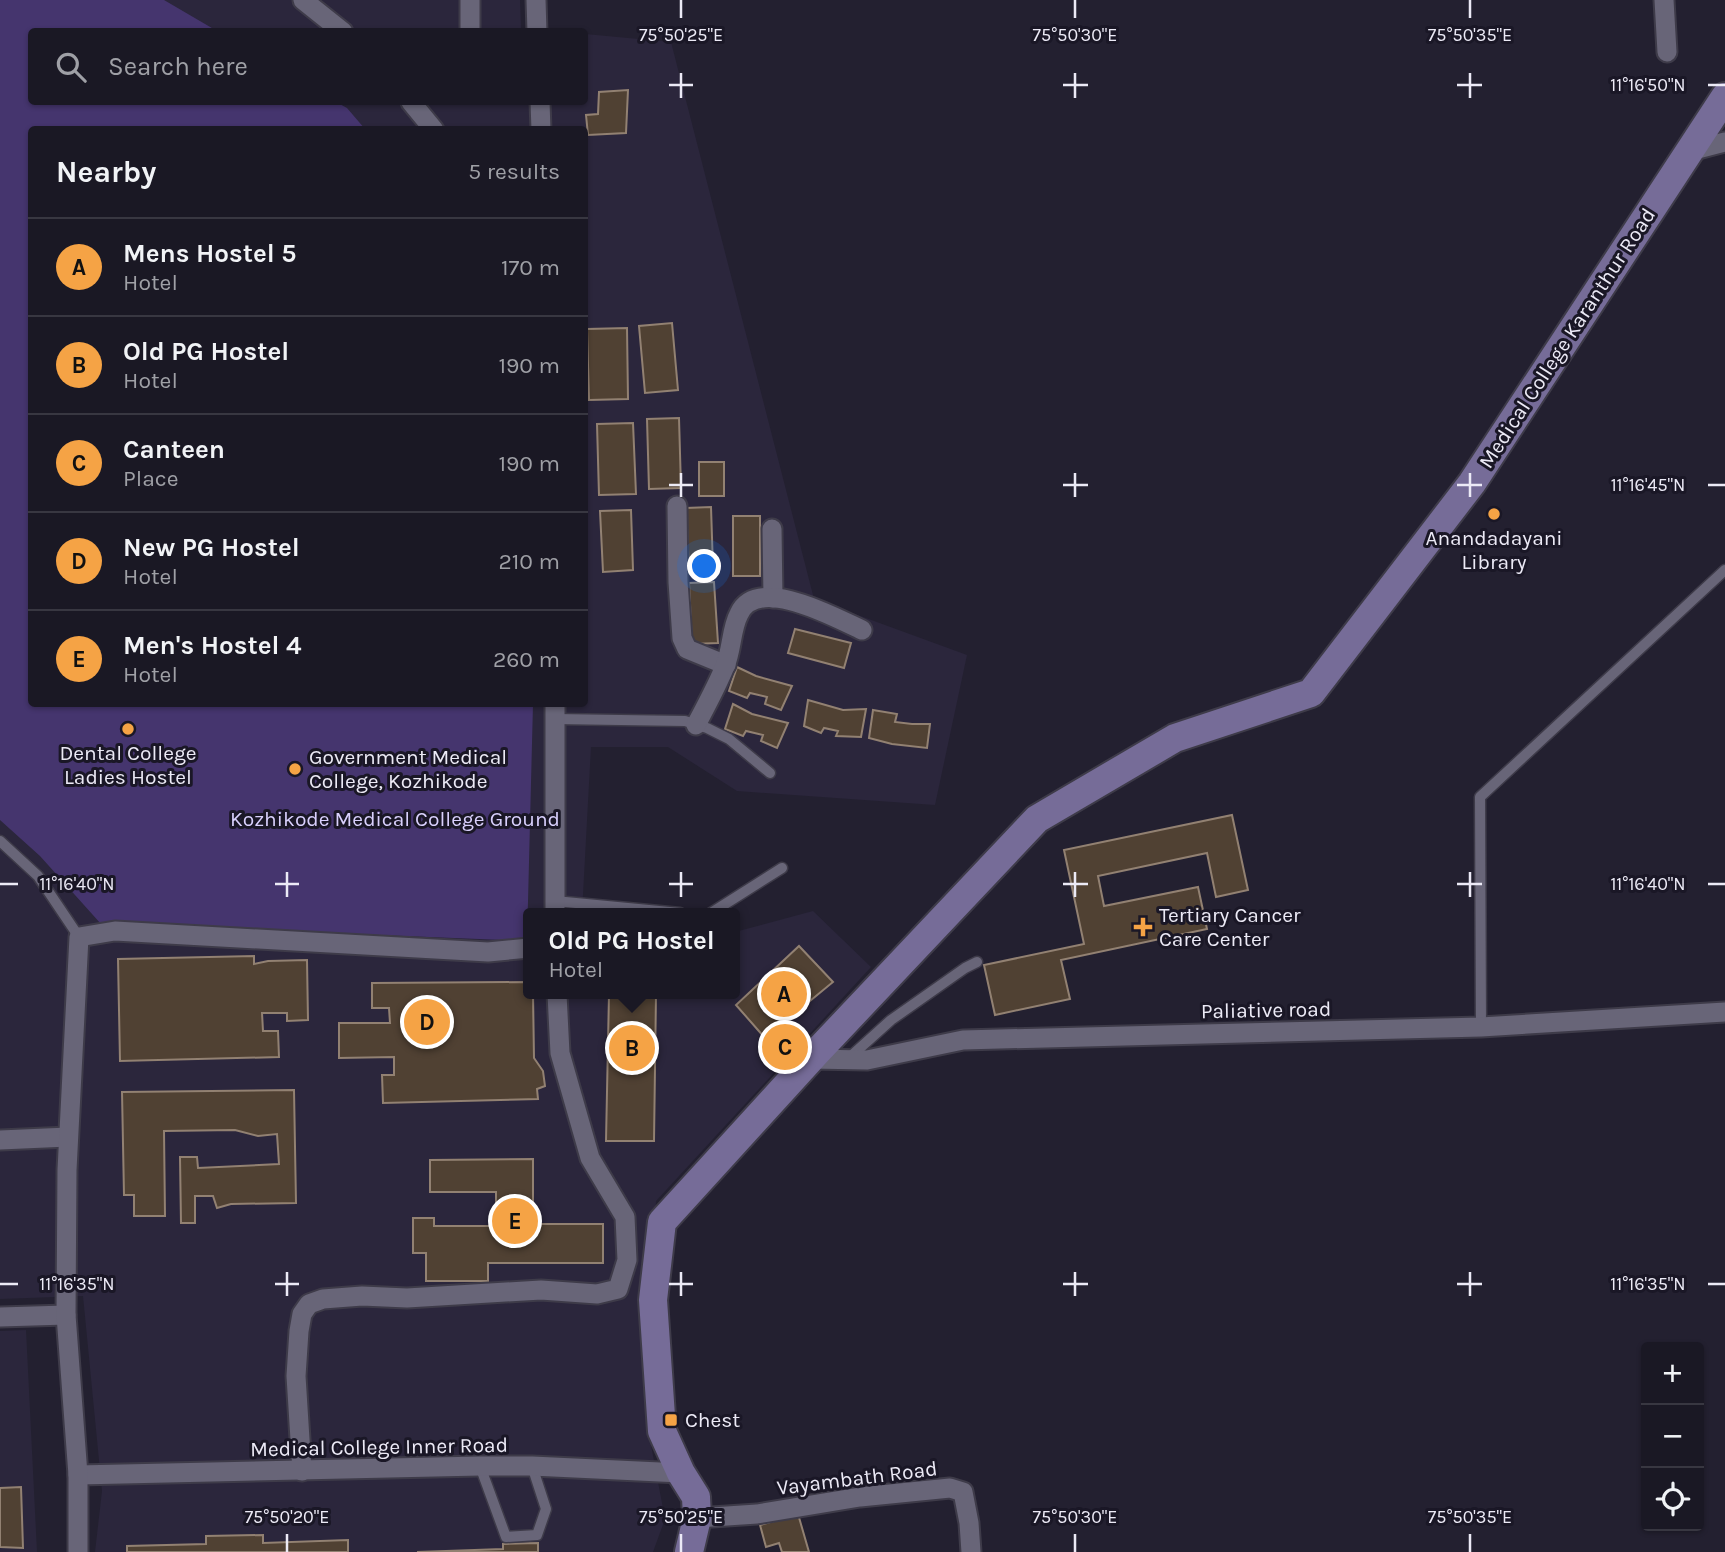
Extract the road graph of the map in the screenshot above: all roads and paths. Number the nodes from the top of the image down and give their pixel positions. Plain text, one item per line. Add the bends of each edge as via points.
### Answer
1 (303, 0) edge
2 (470, 0) edge
3 (536, 0) edge
4 (1664, 0) edge
5 (338, 28) edge
6 (470, 28) edge
7 (537, 28) edge
8 (1667, 52) dead end
9 (1725, 97) edge
10 (413, 105) edge
11 (540, 105) edge
12 (431, 126) edge
13 (541, 126) edge
14 (1725, 142) edge
15 (1690, 150) junction
16 (677, 506) dead end
17 (772, 529) dead end
18 (1725, 570) edge
19 (773, 598) junction
20 (862, 630) dead end
21 (726, 665) junction
22 (555, 711) edge
23 (696, 725) junction
24 (770, 773) dead end
25 (0, 841) edge
26 (782, 868) dead end
27 (555, 907) edge
28 (576, 908) edge
29 (719, 908) edge
30 (79, 937) junction
31 (523, 949) edge
32 (977, 962) dead end
33 (556, 999) edge
34 (1725, 1012) edge
35 (1482, 1027) junction
36 (811, 1059) junction
37 (847, 1060) junction
38 (68, 1137) junction
39 (0, 1139) edge
40 (66, 1315) junction
41 (0, 1317) edge
42 (480, 1466) junction
43 (531, 1466) junction
44 (302, 1471) junction
45 (681, 1473) junction
46 (78, 1475) junction
47 (697, 1518) junction
48 (78, 1552) edge
49 (689, 1552) edge
50 (971, 1552) edge

1 - 5 street
2 - 6 street
3 - 7 street
4 - 8 street
9 - 15 main road, Medical College Karanthur Road
10 - 12 street
11 - 13 street
14 - 15 street
15 - 36 main road, Medical College Karanthur Road via 1472,483 1311,693 1175,738 1037,819
16 - 21 street via 682,638 687,649
17 - 19 street
18 - 35 lane via 1480,797
19 - 20 street via 809,606
19 - 21 street via 747,603 738,614
21 - 23 street
22 - 23 lane
22 - 27 street
23 - 24 lane via 729,739
25 - 30 lane via 38,876
26 - 29 lane
27 - 28 lane
30 - 31 street via 114,930 488,952
30 - 38 street
32 - 37 lane via 891,1020
33 - 44 street via 560,1053 590,1158 625,1217 627,1260 618,1289 597,1294 541,1290 407,1298 362,1296 309,1304 302,1314 296,1376
34 - 35 street, Paliative road
35 - 37 street, Paliative road via 963,1040
36 - 37 street, Paliative road
36 - 45 main road, Medical College Karanthur Road via 662,1222 653,1300 662,1431
38 - 39 street
38 - 40 street
40 - 41 street
40 - 46 street
42 - 43 street, Medical College Inner Road
42 - 43 lane via 506,1536 537,1535 546,1509
42 - 44 street, Medical College Inner Road
43 - 45 street, Medical College Inner Road
44 - 46 street, Medical College Inner Road
45 - 47 main road, Medical College Karanthur Road via 696,1497
46 - 48 street
47 - 49 main road, Medical College Karanthur Road
47 - 50 street, Vayambath Road via 950,1488 963,1492

